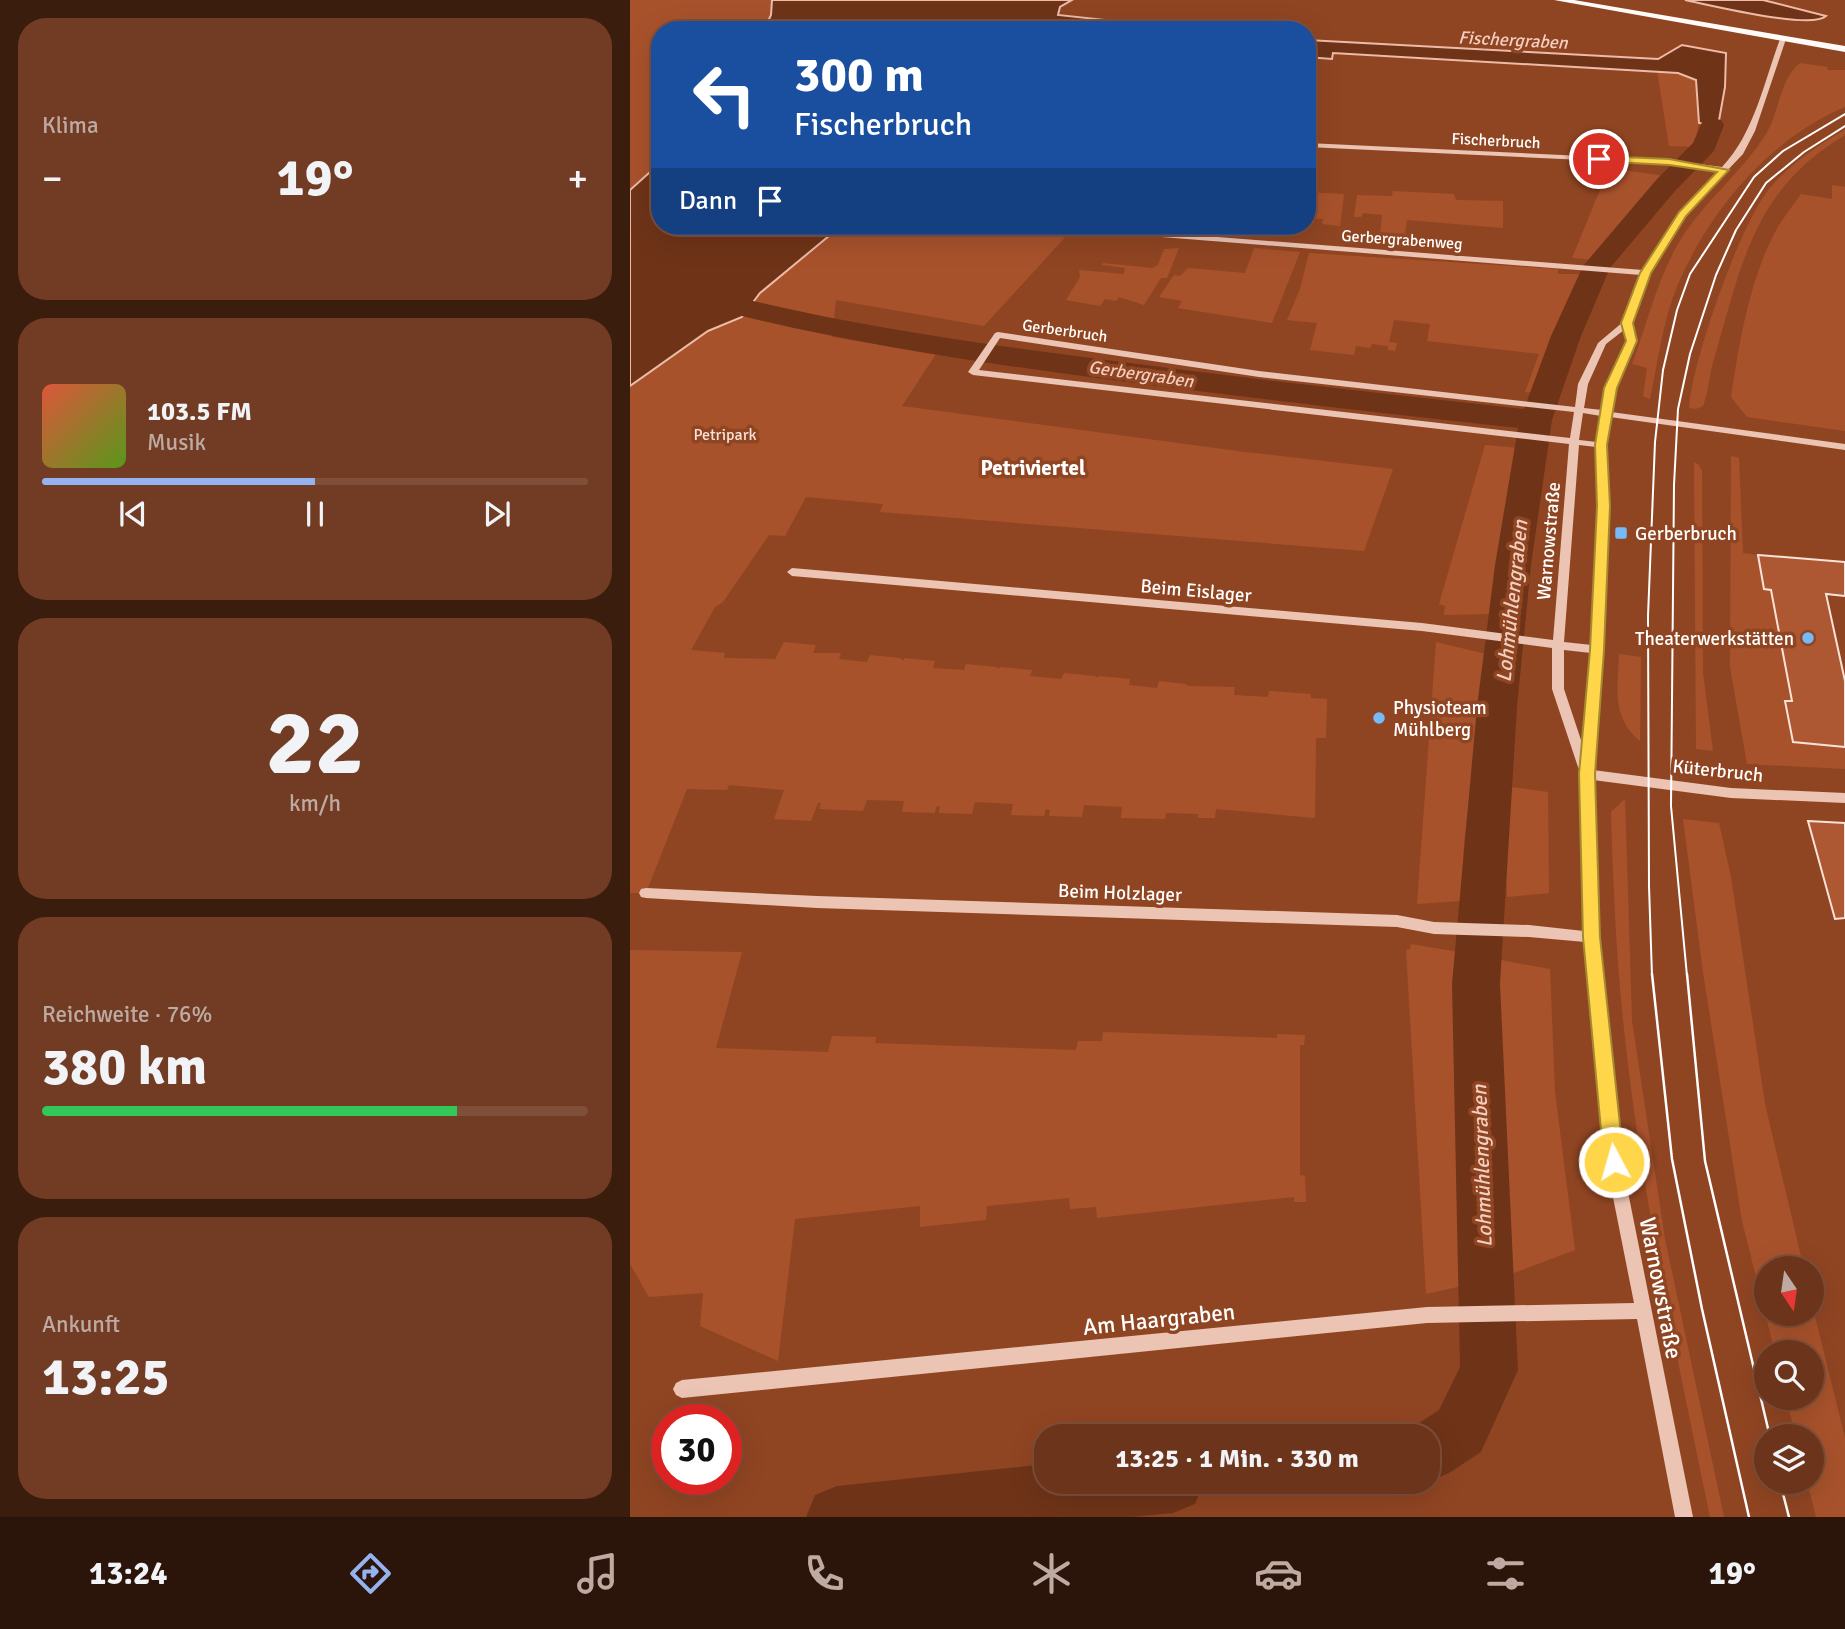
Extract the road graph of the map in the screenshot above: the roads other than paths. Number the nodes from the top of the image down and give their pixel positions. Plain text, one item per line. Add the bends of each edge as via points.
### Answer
1 (1558, 0) edge
2 (1783, 39) junction
3 (1845, 49) edge
4 (1316, 145) edge
5 (1669, 162) joint
6 (1724, 170) junction
7 (1165, 235) edge
8 (1646, 273) junction
9 (1627, 323) junction
10 (1578, 410) junction
11 (1607, 414) junction
12 (1574, 442) junction
13 (1601, 445) junction
14 (1845, 447) edge
15 (792, 572) dead end
16 (1558, 645) junction
17 (1597, 650) junction
18 (1587, 774) junction
19 (1845, 798) edge
20 (646, 893) dead end
21 (1591, 937) junction
22 (1642, 1311) junction
23 (682, 1389) dead end
24 (1684, 1517) edge

1 - 2 main road
2 - 3 main road
2 - 6 street, Warnowstraße via 1746,142
4 - 5 street, Fischerbruch
5 - 6 street, Fischerbruch
6 - 8 street, Warnowstraße via 1682,214
7 - 8 street, Gerbergrabenweg
8 - 9 street, Warnowstraße
9 - 10 street, Warnowstraße via 1602,343 1583,384
9 - 11 street, Warnowstraße via 1632,341 1611,388
10 - 11 street, Gerberbruch
10 - 12 street, Warnowstraße
10 - 12 street, Gerberbruch via 1259,374 998,335 973,372
11 - 13 street, Warnowstraße
11 - 14 street, Gerberbruch
12 - 13 street, Gerberbruch
12 - 16 street, Warnowstraße
13 - 17 street, Warnowstraße via 1604,498
15 - 16 street, Beim Eislager via 1434,629
16 - 17 street, Beim Eislager
16 - 18 street, Warnowstraße via 1558,690
17 - 18 street, Warnowstraße
18 - 19 street, Küterbruch via 1731,793
18 - 21 street, Warnowstraße
20 - 21 street, Beim Holzlager via 1397,921 1434,928
21 - 22 street, Warnowstraße via 1614,1162
22 - 23 street, Am Haargraben via 1427,1315
22 - 24 street, Warnowstraße

